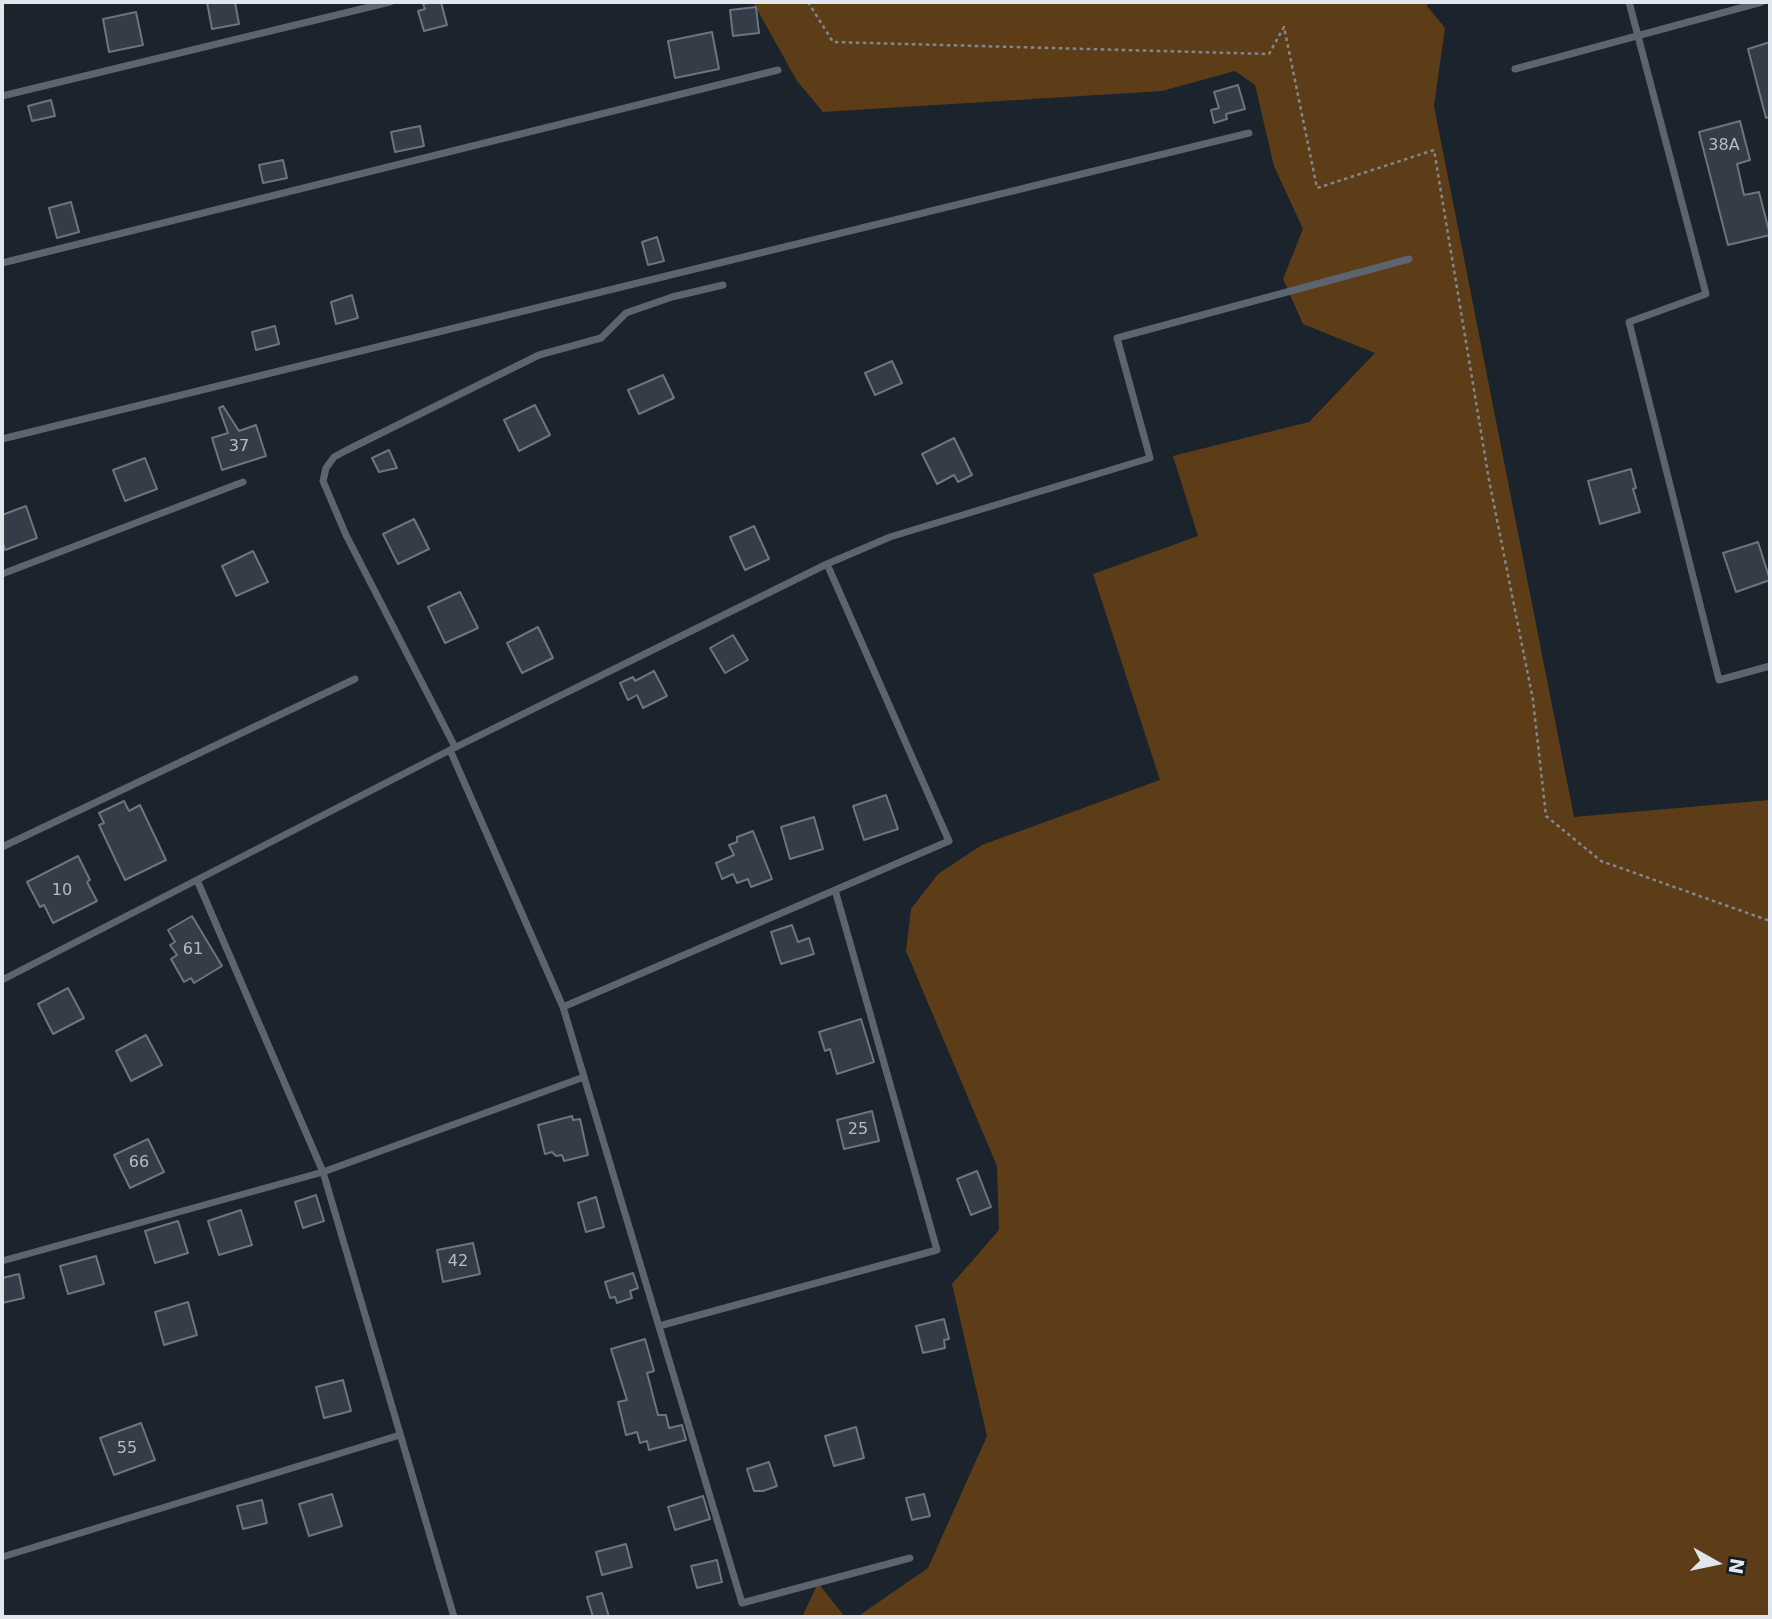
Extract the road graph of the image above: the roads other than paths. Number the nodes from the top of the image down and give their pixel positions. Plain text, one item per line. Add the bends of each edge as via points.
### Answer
1 (390, 2) edge
2 (1629, 2) edge
3 (1762, 2) edge
4 (1636, 35) junction
5 (1515, 69) dead end
6 (778, 70) dead end
7 (2, 96) edge
8 (1248, 133) dead end
9 (1409, 259) dead end
10 (2, 263) edge
11 (723, 285) dead end
12 (2, 439) edge
13 (243, 482) dead end
14 (827, 564) junction
15 (2, 574) edge
16 (1770, 666) edge
17 (355, 679) dead end
18 (453, 748) junction
19 (2, 846) edge
20 (197, 880) junction
21 (835, 890) junction
22 (2, 980) edge
23 (563, 1007) junction
24 (584, 1077) junction
25 (323, 1172) junction
26 (2, 1261) edge
27 (659, 1326) junction
28 (400, 1435) junction
29 (2, 1556) edge
30 (910, 1558) dead end
31 (454, 1617) edge

1 - 7 lane
2 - 4 lane
3 - 4 lane
4 - 5 lane
4 - 16 lane via 1706,294 1629,322 1719,680
6 - 10 lane
8 - 12 lane
9 - 14 lane via 1117,338 1150,458 890,537
11 - 18 lane via 626,313 601,338 539,355 347,450 326,468 323,481 346,535
13 - 15 lane
14 - 18 lane
14 - 21 lane via 949,841
17 - 19 lane
18 - 20 lane
18 - 23 lane
20 - 22 lane
20 - 25 lane
21 - 23 lane
21 - 27 lane via 937,1250
23 - 24 lane
24 - 25 lane
24 - 27 lane
25 - 26 lane
25 - 28 lane
27 - 30 lane via 742,1603
28 - 29 lane
28 - 31 lane

